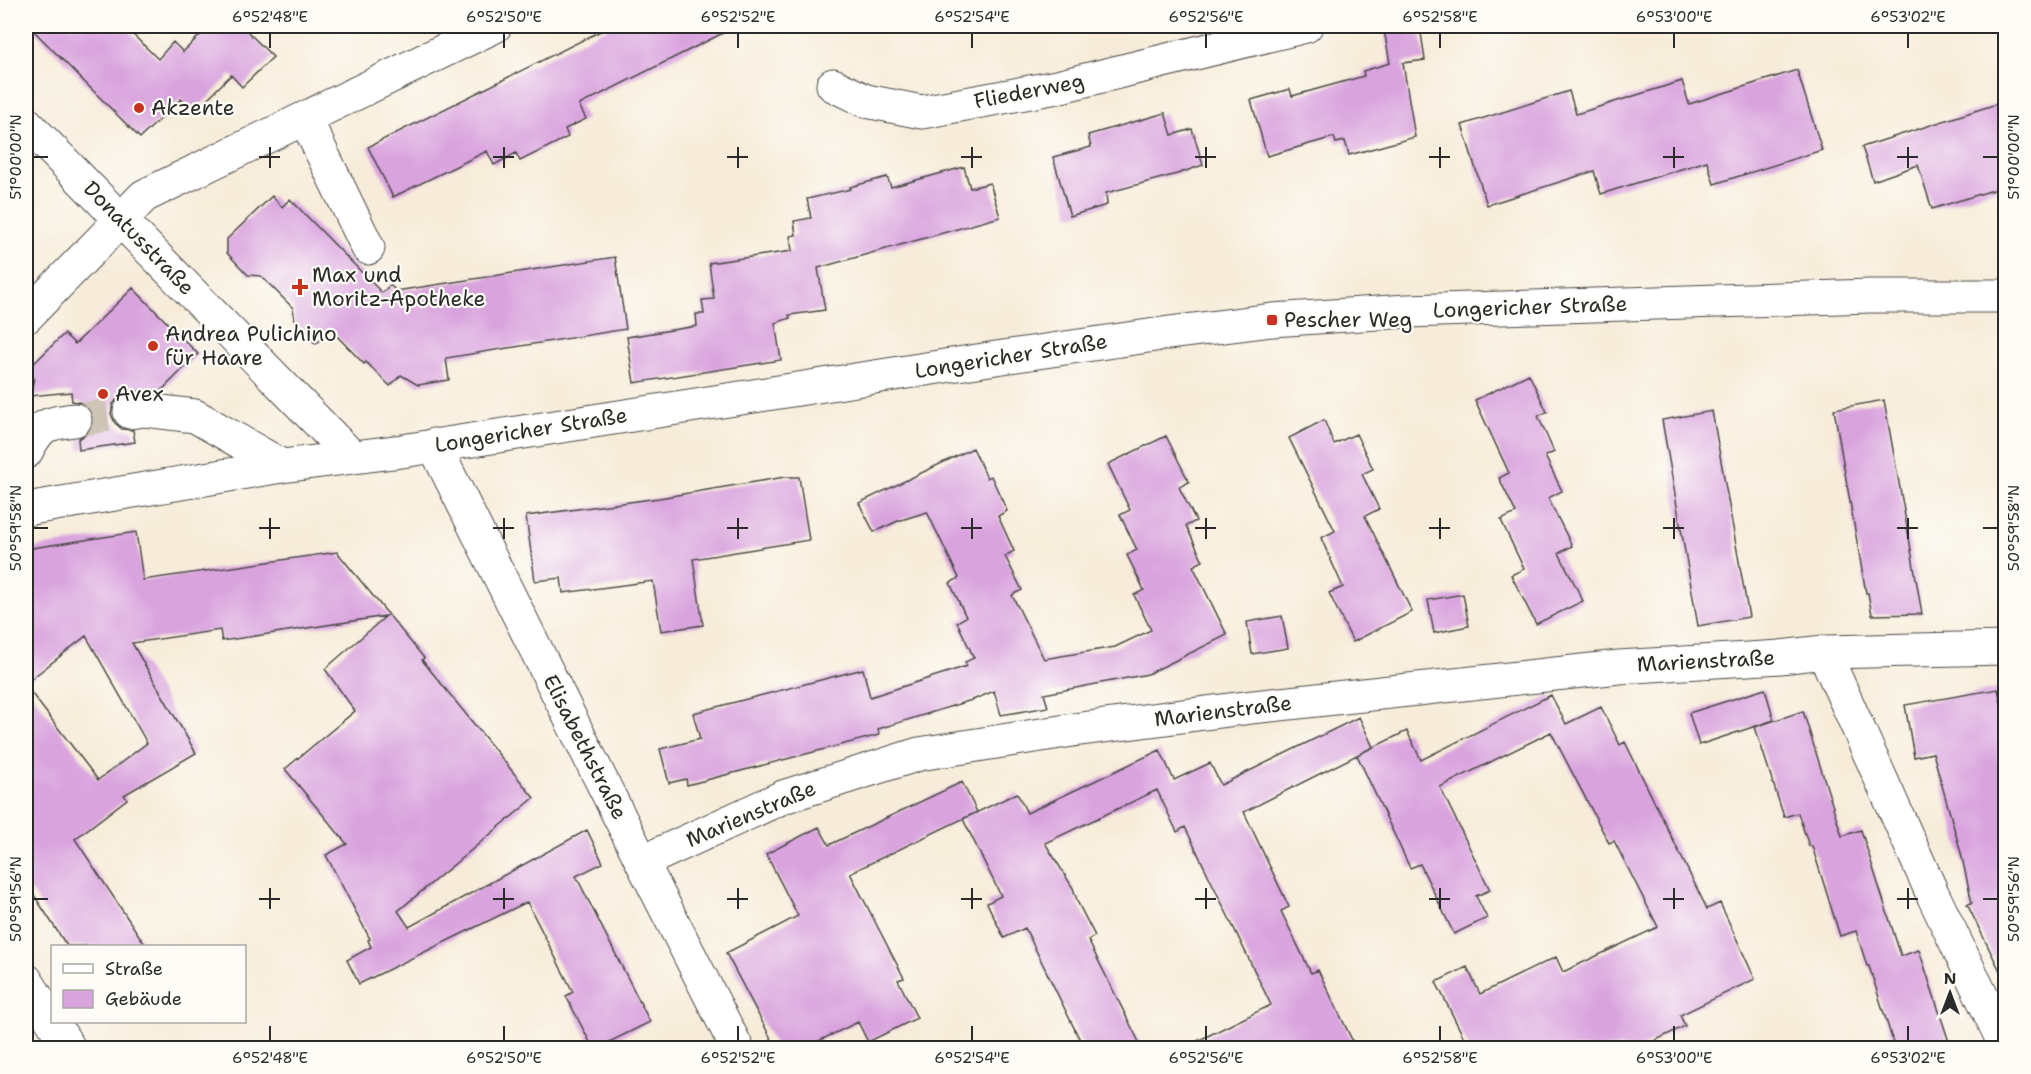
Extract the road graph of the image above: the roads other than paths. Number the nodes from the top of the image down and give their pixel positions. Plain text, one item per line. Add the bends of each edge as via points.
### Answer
1 (495, 26) edge
2 (1306, 26) edge
3 (1222, 35) edge
4 (833, 85) dead end
5 (305, 118) junction
6 (26, 123) edge
7 (120, 219) junction
8 (368, 248) dead end
9 (2006, 296) edge
10 (26, 317) edge
11 (130, 412) tunnel mouth
12 (75, 420) tunnel mouth
13 (434, 445) junction
14 (26, 452) edge
15 (352, 457) junction
16 (282, 466) junction
17 (26, 508) edge
18 (2006, 648) edge
19 (1824, 652) junction
20 (642, 862) junction
21 (26, 980) edge
22 (51, 1020) edge
23 (53, 1023) edge
24 (2006, 1047) edge
25 (69, 1048) edge
26 (737, 1048) edge

1 - 5 street
2 - 3 street, Fliederweg
3 - 4 street, Fliederweg via 1057,87 922,112 866,101
5 - 7 street via 144,196
5 - 8 street
6 - 7 street, Donatusstraße
7 - 10 street
7 - 15 street, Donatusstraße
9 - 13 street, Longericher Straße via 1870,296 1418,310 1272,320
11 - 16 street via 195,416
12 - 14 street via 47,424
13 - 15 street, Longericher Straße
13 - 20 street, Elisabethstraße
15 - 16 street, Longericher Straße
16 - 17 street, Longericher Straße
18 - 19 street, Marienstraße
19 - 20 street, Marienstraße via 1619,667 1252,707 919,754 783,797
19 - 24 street
20 - 26 street, Elisabethstraße
21 - 22 street
23 - 25 street

